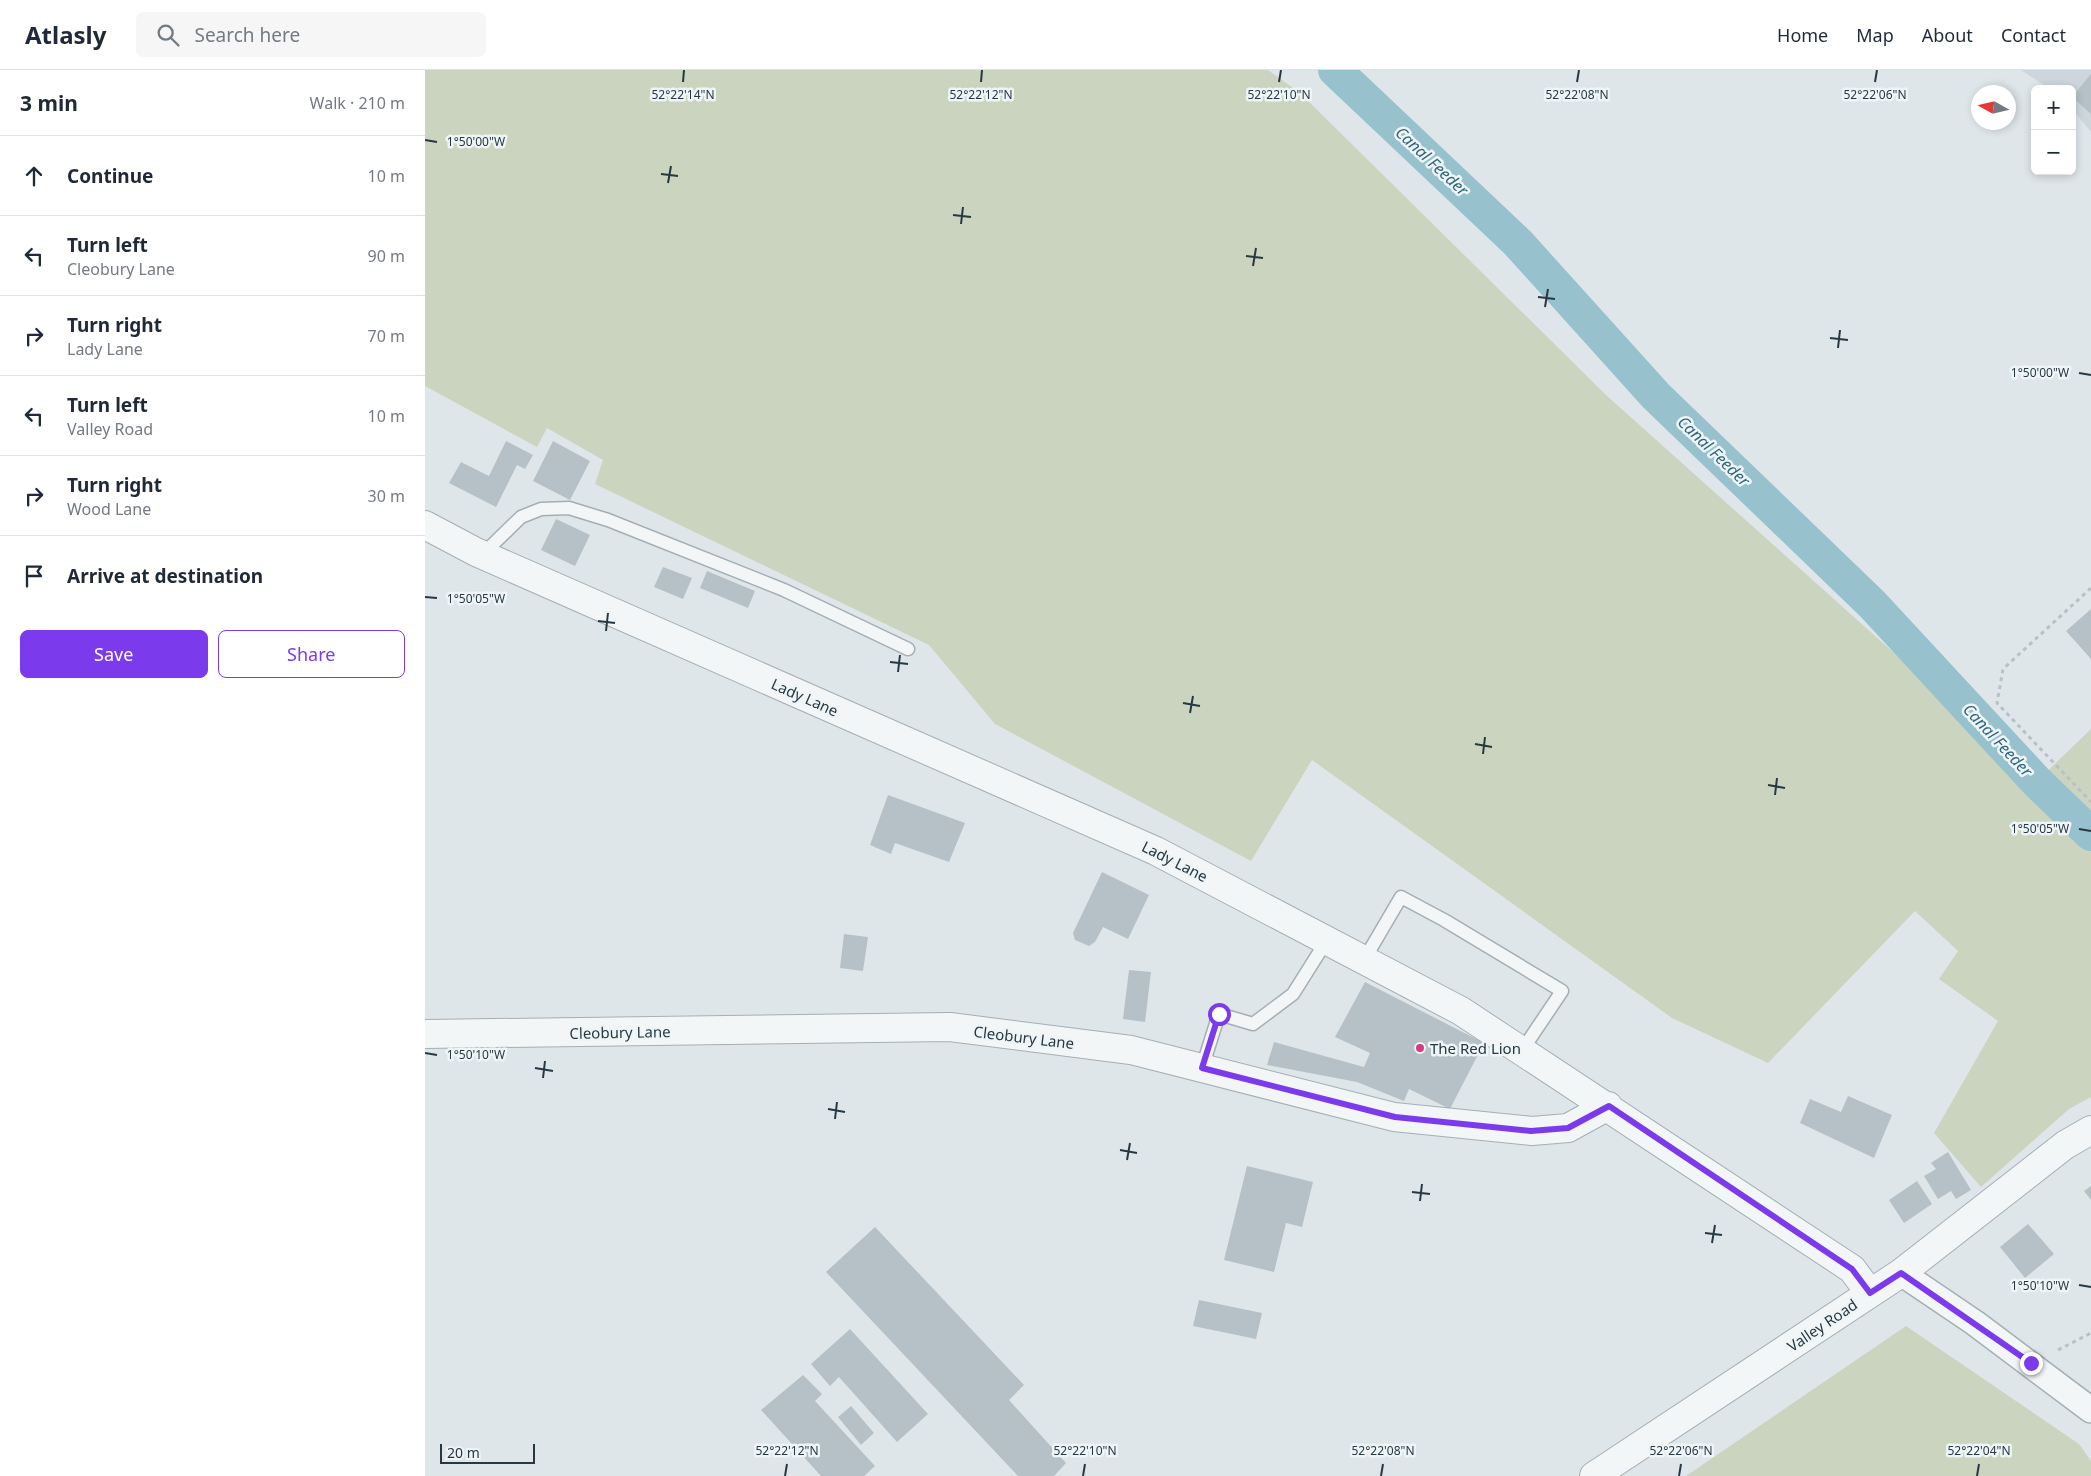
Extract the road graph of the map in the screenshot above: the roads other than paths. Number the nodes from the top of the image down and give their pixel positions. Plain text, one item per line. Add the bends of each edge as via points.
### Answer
1 (425, 525) edge
2 (482, 555) junction
3 (908, 649) dead end
4 (1327, 940) junction
5 (1364, 960) junction
6 (425, 1034) edge
7 (1521, 1052) junction
8 (1202, 1068) junction
9 (1609, 1106) junction
10 (2091, 1130) edge
11 (1901, 1273) junction
12 (1870, 1293) junction
13 (2091, 1410) edge
14 (1594, 1476) edge

1 - 2 street, Lady Lane
2 - 3 lane via 521,517 541,509 569,508 608,520 784,590
2 - 4 street, Lady Lane via 1156,851
4 - 5 street, Lady Lane
4 - 8 lane via 1293,994 1253,1024 1219,1014
5 - 7 street, Lady Lane via 1461,1011
5 - 7 lane via 1401,897 1444,920 1562,990
6 - 8 street, Cleobury Lane via 950,1027 1131,1050
7 - 9 street, Lady Lane
8 - 9 street, Cleobury Lane via 1395,1117 1531,1131 1568,1128
9 - 12 street, Lady Lane via 1852,1269
10 - 11 street, Valley Road via 2065,1145
11 - 12 street, Valley Road
11 - 13 street via 1975,1322
12 - 14 street, Valley Road

